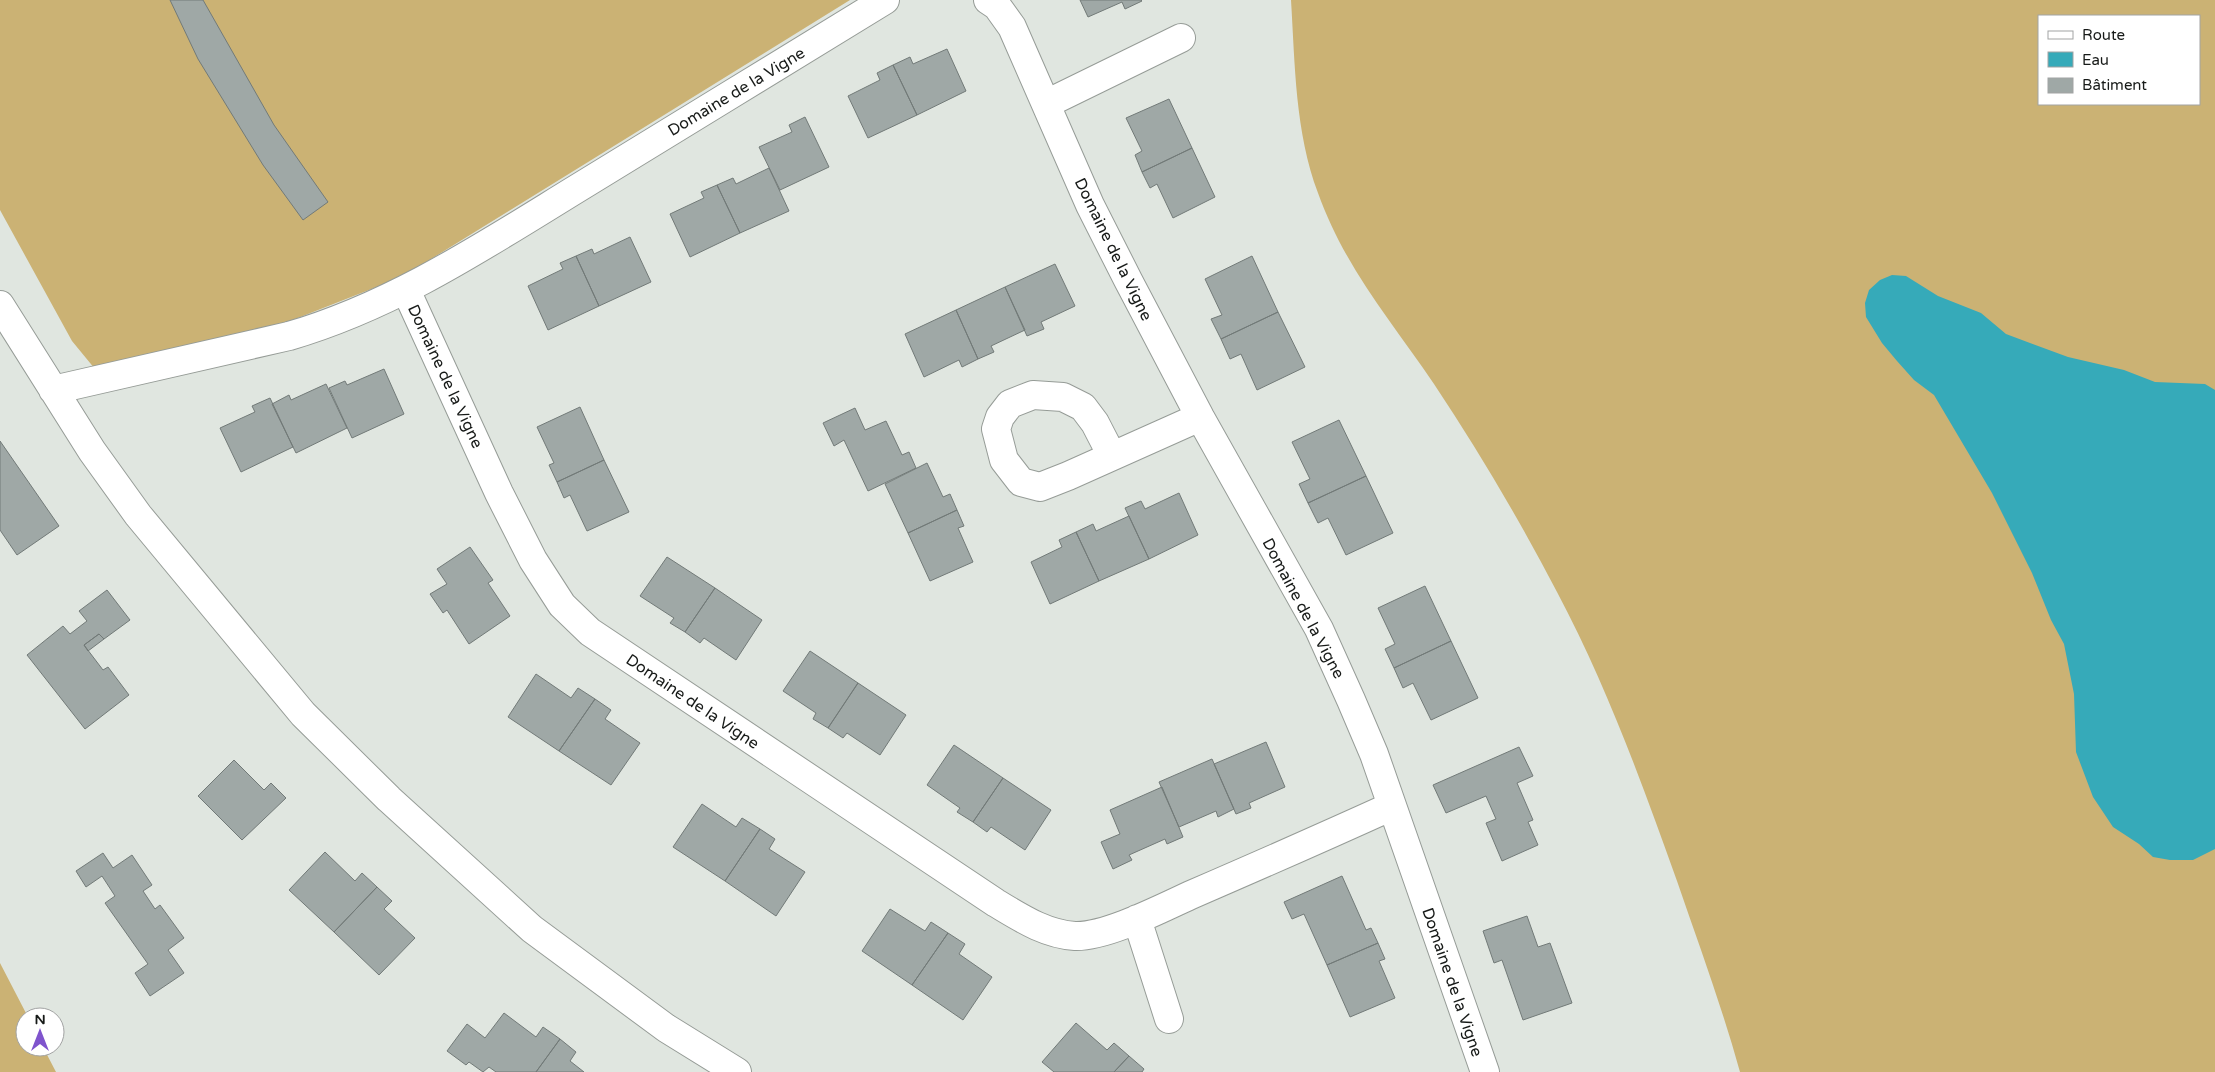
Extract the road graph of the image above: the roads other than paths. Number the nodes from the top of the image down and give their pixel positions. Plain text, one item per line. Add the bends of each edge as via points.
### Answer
1 (885, 0) edge
2 (988, 0) edge
3 (1181, 38) dead end
4 (1046, 104) junction
5 (406, 290) junction
6 (0, 305) edge
7 (53, 390) junction
8 (1200, 417) junction
9 (1112, 456) dead end
10 (1392, 806) junction
11 (1137, 919) junction
12 (1169, 1019) dead end
13 (737, 1072) edge
14 (1485, 1072) edge

1 - 5 street, Domaine de la Vigne
2 - 4 street, Domaine de la Vigne via 997,6 1012,27
3 - 4 street
4 - 8 street, Domaine de la Vigne via 1090,205
5 - 7 street, Domaine de la Vigne via 335,322 299,333
5 - 11 street, Domaine de la Vigne via 532,560 562,605 590,632 996,903 1034,925 1053,933 1077,936
6 - 7 street
7 - 13 street via 138,515 303,714 389,799 532,929 666,1028
8 - 9 street
8 - 10 street, Domaine de la Vigne via 1319,629 1374,754
10 - 11 street, Domaine de la Vigne
10 - 14 street, Domaine de la Vigne
11 - 12 street

